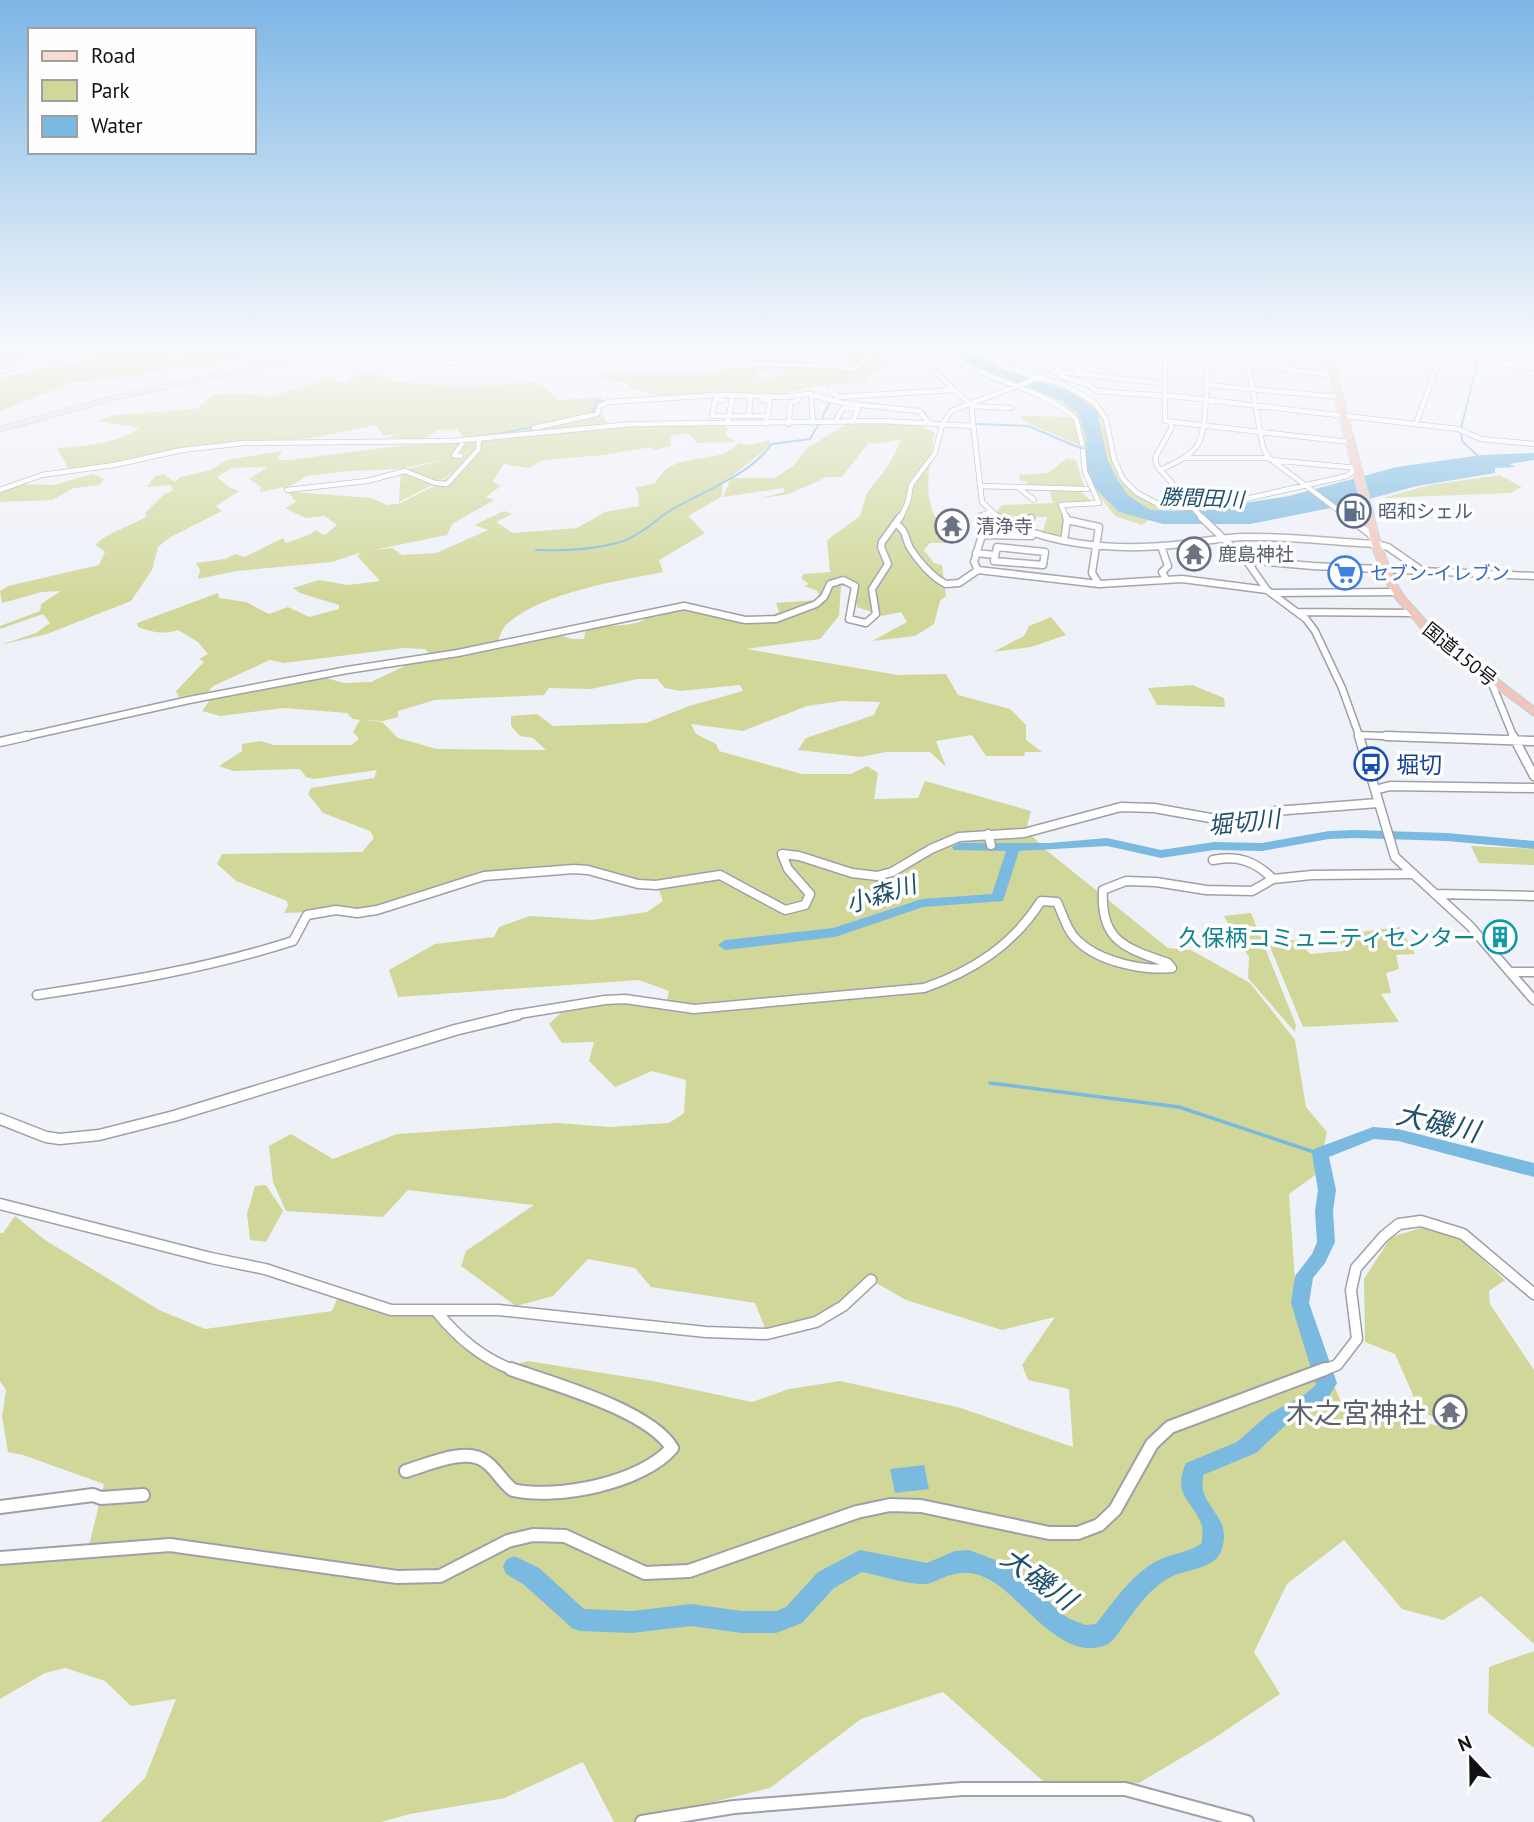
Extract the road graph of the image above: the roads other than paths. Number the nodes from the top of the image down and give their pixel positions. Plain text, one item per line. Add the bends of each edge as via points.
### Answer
1 (524, 431) edge
2 (534, 431) edge
3 (941, 431) edge
4 (975, 431) edge
5 (1079, 431) edge
6 (1110, 431) edge
7 (1170, 431) edge
8 (1200, 431) edge
9 (1238, 431) edge
10 (1260, 431) edge
11 (1348, 431) edge
12 (1463, 431) edge
13 (521, 432) junction
14 (1261, 434) junction
15 (479, 438) junction
16 (465, 440) junction
17 (1350, 442) junction
18 (1082, 444) dead end
19 (1534, 444) edge
20 (1083, 452) dead end
21 (461, 456) dead end
22 (1185, 458) junction
23 (1270, 459) junction
24 (1160, 470) junction
25 (1358, 471) junction
26 (980, 486) junction
27 (1308, 487) junction
28 (1019, 488) junction
29 (1087, 489) dead end
30 (0, 490) edge
31 (287, 490) dead end
32 (1034, 500) dead end
33 (1190, 508) junction
34 (990, 512) junction
35 (1031, 519) dead end
36 (1067, 520) junction
37 (897, 524) junction
38 (1032, 534) junction
39 (982, 535) junction
40 (1088, 536) dead end
41 (1221, 538) junction
42 (1375, 540) junction
43 (1064, 541) junction
44 (1097, 541) junction
45 (1161, 546) junction
46 (976, 554) junction
47 (995, 555) junction
48 (1246, 560) junction
49 (1384, 568) junction
50 (978, 570) junction
51 (1421, 570) junction
52 (1534, 576) edge
53 (1166, 579) junction
54 (1099, 584) junction
55 (1269, 592) junction
56 (1396, 592) junction
57 (1296, 612) junction
58 (1413, 613) junction
59 (1490, 679) junction
60 (1534, 712) edge
61 (1358, 735) junction
62 (1515, 740) junction
63 (1534, 741) edge
64 (0, 742) edge
65 (1534, 776) edge
66 (1534, 788) edge
67 (1375, 790) junction
68 (1378, 803) junction
69 (988, 834) junction
70 (991, 845) dead end
71 (1213, 860) dead end
72 (1410, 874) junction
73 (1273, 880) junction
74 (1436, 894) junction
75 (1534, 896) edge
76 (1510, 972) junction
77 (1534, 972) edge
78 (37, 995) dead end
79 (1534, 999) edge
80 (0, 1119) edge
81 (0, 1205) edge
82 (871, 1280) dead end
83 (1534, 1294) edge
84 (437, 1312) junction
85 (406, 1471) dead end
86 (143, 1495) dead end
87 (0, 1507) edge
88 (0, 1558) edge
89 (642, 1822) edge
90 (1247, 1822) edge

1 - 13 street
2 - 13 street
3 - 37 street via 935,453 911,485
4 - 26 street
5 - 18 street
6 - 33 street via 1116,467 1128,486 1160,505
7 - 24 street via 1155,457
8 - 22 street via 1199,444
9 - 14 street
10 - 14 street
11 - 17 highway, 国道150号
12 - 19 street via 1481,439
13 - 15 street
14 - 17 street
14 - 23 street
15 - 16 street
15 - 31 street via 478,450 447,484 405,471 367,481
16 - 21 street via 454,455
16 - 30 street via 221,445 42,475
17 - 25 highway, 国道150号
20 - 36 street via 1084,471 1098,503 1061,505
22 - 23 street
22 - 24 street
23 - 25 street
23 - 27 street
24 - 33 street
25 - 27 street
25 - 42 highway, 国道150号
26 - 28 street
26 - 34 street via 982,502
27 - 33 street
27 - 42 street
28 - 29 street
28 - 32 street
33 - 41 street
34 - 38 street
34 - 39 street via 980,516
35 - 38 street
36 - 43 street
36 - 44 street via 1099,527
37 - 50 street via 906,532 906,543 938,582 958,584
37 - 64 street via 882,542 888,564 872,589 876,614 866,623 849,620 855,586 843,580 830,584 816,604 776,619 745,620 684,606 665,609 458,653 189,700
38 - 39 street
38 - 43 street
39 - 46 street
40 - 44 street
41 - 42 street
41 - 45 street
41 - 48 street
42 - 49 highway, 国道150号
42 - 51 street
43 - 44 street
44 - 45 street
44 - 54 street via 1092,573
45 - 53 street via 1168,566 1162,572
46 - 47 street
46 - 50 street
47 - 47 street via 997,547 1045,552 1043,565 994,561
48 - 49 street
48 - 55 street
49 - 51 street
49 - 56 highway, 国道150号
50 - 54 street
51 - 52 street
53 - 54 street
53 - 55 street
55 - 56 street
55 - 57 street
56 - 58 highway, 国道150号
57 - 58 street
57 - 61 street via 1325,649
58 - 59 highway, 国道150号
59 - 60 highway, 国道150号
59 - 62 street
61 - 62 street
61 - 67 street
62 - 63 street
62 - 65 street
66 - 67 street via 1390,786
67 - 68 street
68 - 69 street via 1309,807 1225,822 1132,805 1024,832
68 - 72 street via 1395,857
69 - 70 street
69 - 78 street via 951,840 877,876 782,854 788,869 810,894 804,906 785,910 720,875 656,885 588,870 484,876 377,910 307,915 293,941 264,950 139,979
71 - 73 street via 1242,858
72 - 73 street
72 - 74 street
73 - 80 street via 1252,891 1126,881 1103,890 1105,922 1114,939 1125,948 1168,962 1172,968 1159,971 1087,947 1066,925 1058,902 1046,899 1011,940 948,981 925,988 694,1009 605,1000 455,1030 99,1135 46,1137
74 - 75 street
74 - 76 street
76 - 77 street
76 - 79 street
81 - 84 street via 265,1269 391,1310
82 - 84 street via 843,1306 816,1322 767,1334 469,1308
83 - 88 street via 1463,1234 1422,1221 1399,1224 1356,1268 1351,1290 1357,1339 1337,1365 1170,1427 1152,1444 1115,1510 1098,1525 1078,1532 1049,1533 921,1506 890,1505 857,1512 690,1571 645,1573 565,1536 533,1535 508,1541 440,1576 397,1577 170,1545
84 - 85 street via 466,1344 492,1361 567,1387 628,1415 666,1436 673,1448 664,1461 630,1475 536,1494 512,1489 488,1462 476,1456
86 - 87 street via 93,1495
89 - 90 street via 734,1807 962,1789 1125,1789

